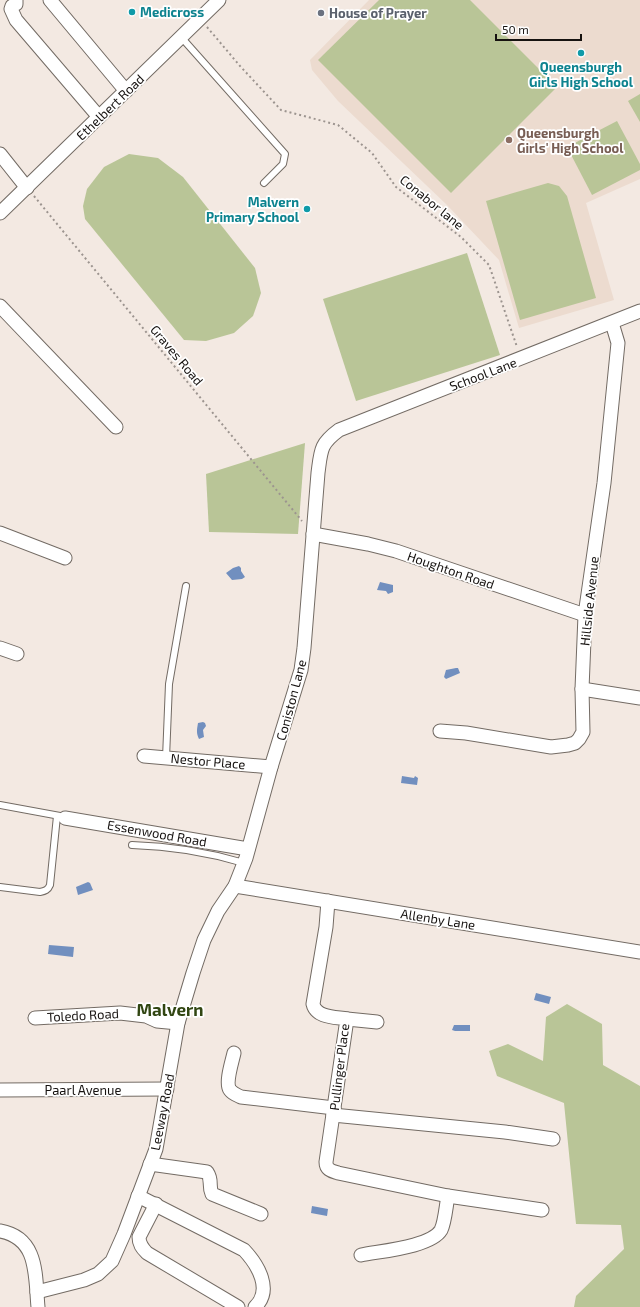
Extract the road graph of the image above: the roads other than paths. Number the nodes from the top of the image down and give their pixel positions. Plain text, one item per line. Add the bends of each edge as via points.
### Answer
1 (16, 0) edge
2 (50, 0) edge
3 (219, 0) edge
4 (181, 37) junction
5 (126, 91) junction
6 (99, 117) junction
7 (0, 154) edge
8 (264, 183) dead end
9 (27, 188) junction
10 (0, 213) edge
11 (0, 306) edge
12 (640, 311) edge
13 (612, 323) junction
14 (116, 426) dead end
15 (327, 438) joint
16 (0, 533) edge
17 (313, 534) junction
18 (65, 558) dead end
19 (186, 586) dead end
20 (585, 615) junction
21 (0, 648) edge
22 (17, 654) dead end
23 (582, 689) junction
24 (640, 698) edge
25 (440, 731) dead end
26 (144, 756) dead end
27 (166, 758) junction
28 (272, 767) junction
29 (0, 805) edge
30 (62, 817) junction
31 (132, 845) dead end
32 (248, 849) junction
33 (244, 863) junction
34 (235, 886) junction
35 (0, 887) edge
36 (328, 901) junction
37 (640, 952) edge
38 (35, 1018) dead end
39 (347, 1019) junction
40 (377, 1022) dead end
41 (178, 1023) junction
42 (234, 1054) dead end
43 (167, 1089) junction
44 (0, 1090) edge
45 (334, 1111) junction
46 (553, 1140) dead end
47 (150, 1164) junction
48 (138, 1196) junction
49 (448, 1196) junction
50 (156, 1204) junction
51 (542, 1210) dead end
52 (261, 1214) dead end
53 (0, 1231) edge
54 (362, 1255) dead end
55 (36, 1292) junction
56 (38, 1307) edge
57 (238, 1307) edge
58 (255, 1307) edge

1 - 6 street via 16,4 12,6 16,20
2 - 5 street
3 - 4 street, Ethelbert Road
4 - 5 street, Ethelbert Road
4 - 8 lane via 285,154 283,164
5 - 6 street, Ethelbert Road
6 - 9 street, Ethelbert Road
7 - 9 street
9 - 10 street, Ethelbert Road
11 - 14 street
12 - 13 street, School Lane
13 - 15 street, School Lane via 339,430
13 - 20 street, Hillside Avenue via 618,342 604,483
15 - 17 street, Coniston Lane via 321,451
16 - 18 street
17 - 20 street, Houghton Road via 396,551
17 - 28 street, Coniston Lane via 301,670
19 - 27 lane via 169,684
20 - 23 street, Hillside Avenue
21 - 22 street
23 - 24 street
23 - 25 street, Hillside Avenue via 583,732 579,739 568,745 551,747
26 - 27 street, Nestor Place
27 - 28 street, Nestor Place
28 - 32 street, Coniston Lane
29 - 30 lane
30 - 32 street, Essenwood Road
30 - 35 lane via 49,888 40,892
31 - 33 lane via 213,854
32 - 33 street, Coniston Lane
33 - 34 street, Coniston Lane
34 - 36 street, Allenby Lane
34 - 41 street, Leeway Road via 204,940
36 - 37 street, Allenby Lane
36 - 39 street, Pullinger Place via 313,1004 320,1015
38 - 41 street, Toledo Road via 120,1013
39 - 40 street
39 - 45 street, Pullinger Place
41 - 43 street, Leeway Road
42 - 45 street via 228,1082 229,1089 234,1094
43 - 44 street, Paarl Avenue
43 - 47 street, Leeway Road via 156,1149
45 - 46 street
45 - 49 street, Pullinger Place via 326,1162 331,1171
47 - 48 street, Leeway Road
47 - 52 street via 207,1172 211,1178 212,1194
48 - 50 street
48 - 55 street, Leeway Road via 112,1261 98,1274 84,1280
49 - 51 street
49 - 54 street via 442,1227 436,1235 412,1246
50 - 57 street via 139,1237 142,1248 146,1253
50 - 58 street via 244,1250 252,1259 264,1284 259,1304
53 - 55 street via 13,1234 22,1241 32,1257 36,1271
55 - 56 street

